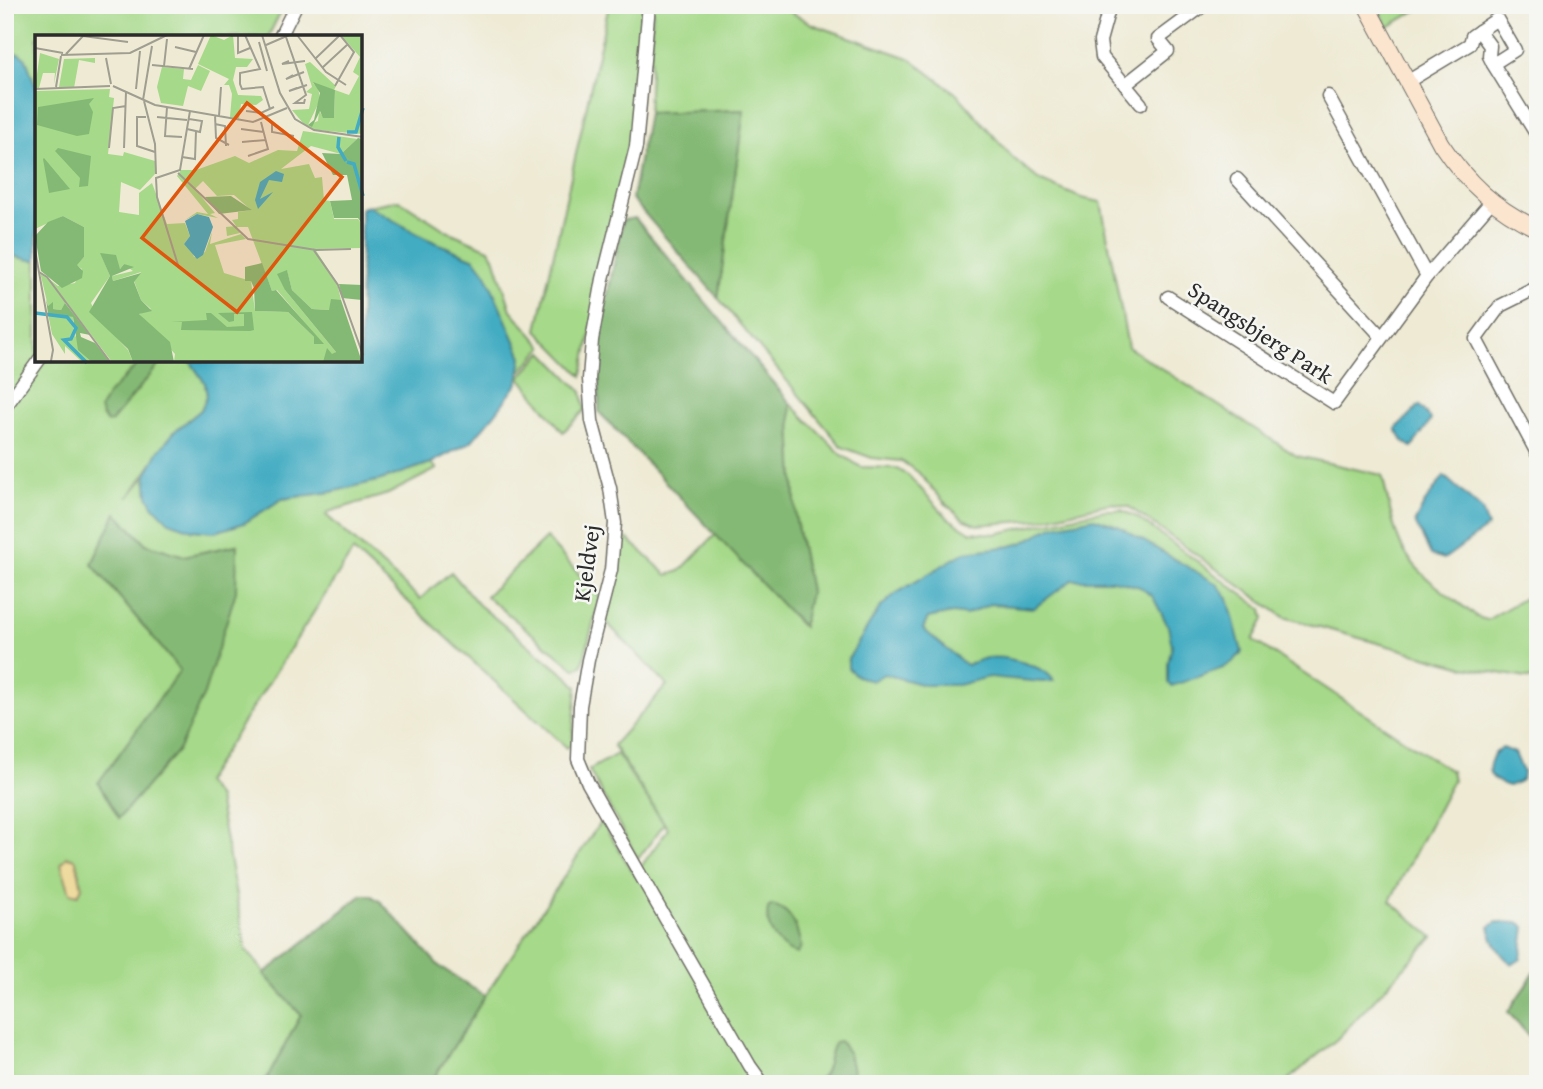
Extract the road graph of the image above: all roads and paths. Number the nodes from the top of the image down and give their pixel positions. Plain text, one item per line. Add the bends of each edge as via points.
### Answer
1 (296, 5) edge
2 (649, 5) edge
3 (1110, 5) edge
4 (1204, 5) edge
5 (1366, 5) edge
6 (1479, 31) junction
7 (281, 35) edge
8 (1493, 64) junction
9 (1408, 82) junction
10 (1125, 85) junction
11 (1328, 96) dead end
12 (1141, 104) dead end
13 (1536, 129) edge
14 (1237, 179) dead end
15 (1491, 202) junction
16 (1538, 229) edge
17 (1427, 276) junction
18 (1538, 287) edge
19 (1168, 297) dead end
20 (1381, 337) junction
21 (38, 362) edge
22 (6, 406) edge
23 (1538, 455) edge
24 (763, 1084) edge

1 - 7 street
2 - 24 street, Kjeldvej via 636,147 592,340 593,421 615,523 611,570 580,706 578,759
3 - 10 street via 1100,41 1102,57
4 - 10 street via 1158,39 1168,51
5 - 9 street
6 - 8 street
6 - 8 street via 1497,19 1515,50
6 - 9 street via 1470,44
8 - 13 street
9 - 15 street via 1455,166
10 - 12 street
11 - 17 street
14 - 20 street
15 - 16 street
15 - 17 street, Spangsbjerg Park
17 - 20 street, Spangsbjerg Park
18 - 23 street via 1500,306 1476,339
19 - 20 street, Spangsbjerg Park via 1334,403
21 - 22 street

